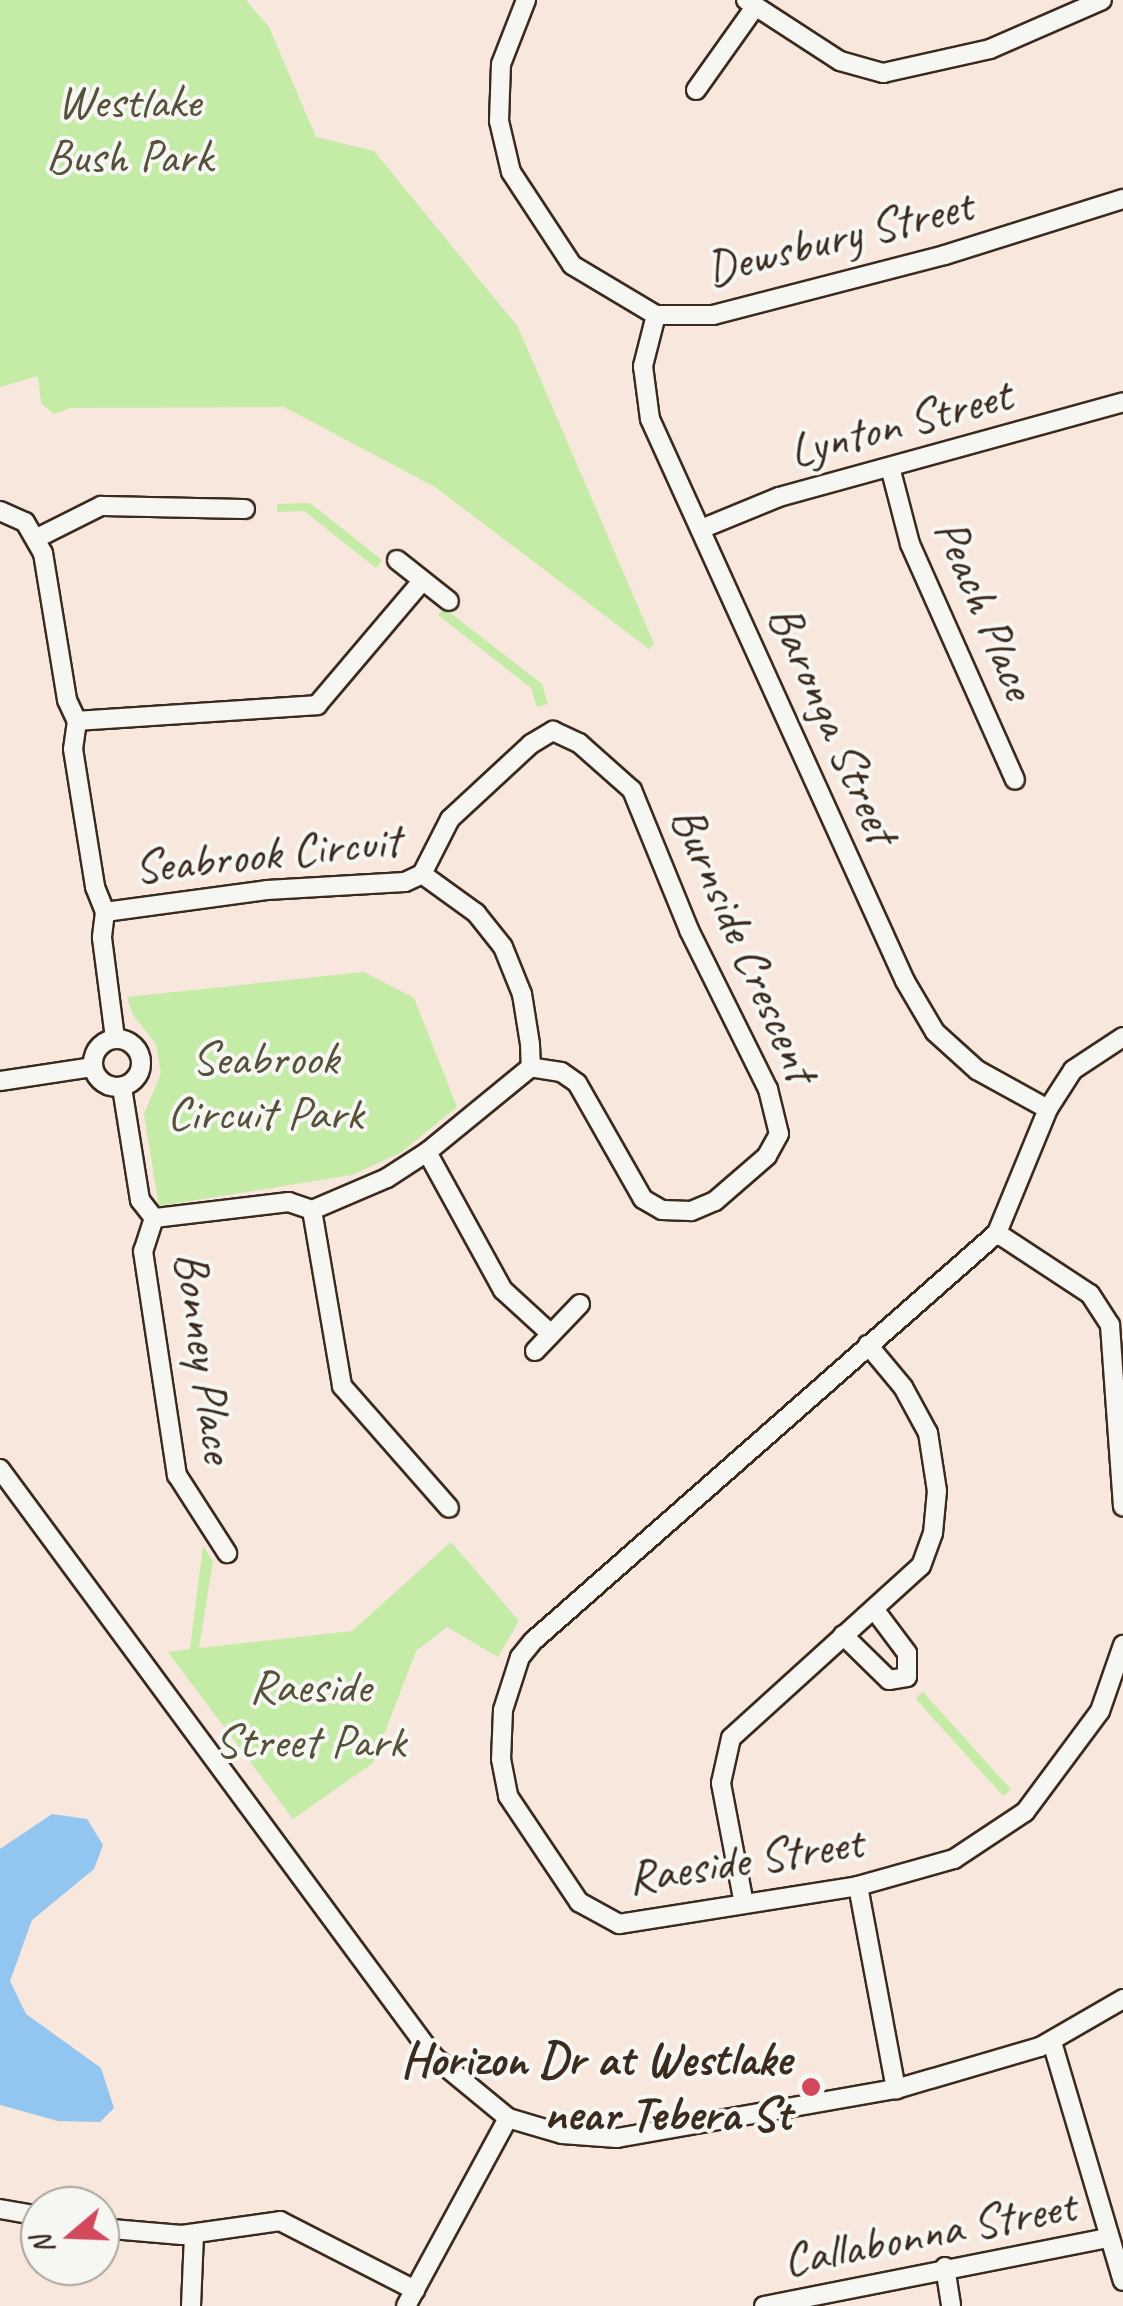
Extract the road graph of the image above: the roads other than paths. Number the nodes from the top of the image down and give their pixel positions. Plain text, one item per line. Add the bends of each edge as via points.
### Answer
1 (526, 0) edge
2 (1102, 0) edge
3 (750, 3) edge
4 (696, 90) dead end
5 (1123, 199) edge
6 (656, 315) junction
7 (1123, 402) edge
8 (890, 467) junction
9 (245, 509) dead end
10 (0, 511) edge
11 (700, 529) junction
12 (38, 538) junction
13 (396, 560) dead end
14 (422, 580) junction
15 (449, 601) dead end
16 (77, 721) junction
17 (1015, 780) dead end
18 (422, 874) junction
19 (105, 912) junction
20 (1123, 1037) edge
21 (114, 1038) junction
22 (94, 1067) junction
23 (530, 1067) junction
24 (0, 1081) edge
25 (122, 1087) junction
26 (1048, 1109) junction
27 (426, 1152) junction
28 (312, 1210) junction
29 (154, 1218) junction
30 (997, 1233) junction
31 (580, 1304) dead end
32 (552, 1334) junction
33 (868, 1345) junction
34 (535, 1350) dead end
35 (0, 1469) edge
36 (1123, 1507) edge
37 (449, 1508) dead end
38 (227, 1554) dead end
39 (874, 1609) junction
40 (843, 1635) junction
41 (1123, 1645) edge
42 (858, 1886) junction
43 (744, 1904) junction
44 (1123, 1998) edge
45 (1052, 2042) junction
46 (896, 2089) junction
47 (508, 2118) junction
48 (120, 2229) edge
49 (194, 2234) junction
50 (1110, 2238) junction
51 (945, 2267) junction
52 (1123, 2281) edge
53 (410, 2298) edge
54 (191, 2306) edge
55 (764, 2306) edge
56 (951, 2306) edge

1 - 6 street, Dewsbury Street via 501,64 500,121 511,172 572,265
2 - 3 street via 990,49 883,73 840,61
3 - 4 street
5 - 6 street, Dewsbury Street via 945,255 713,315
6 - 11 street, Baronga Street via 643,366 644,398
7 - 8 street, Lynton Street
8 - 11 street, Lynton Street via 779,497
8 - 17 street, Peach Place via 910,544
9 - 12 street via 101,506
10 - 12 street via 25,522
11 - 26 street, Baronga Street via 904,980 935,1032 977,1070
12 - 16 street, Seabrook Circuit
13 - 14 street
14 - 15 street
14 - 16 street via 317,705
16 - 19 street, Seabrook Circuit via 73,749 94,887
18 - 19 street, Seabrook Circuit via 405,882 266,890
18 - 23 street, Seabrook Circuit via 476,913 503,947 522,994
18 - 23 street, Burnside Crescent via 450,819 531,744 553,731 580,743 632,790 689,930 768,1089 778,1134 768,1156 714,1202 692,1211 662,1210 643,1199 577,1083 562,1072
19 - 21 street, Seabrook Circuit
20 - 26 street, Raeside Street via 1073,1070
21 - 22 street via 98,1048
21 - 25 street via 132,1043 142,1059 137,1077
22 - 24 street
22 - 25 street via 106,1084
23 - 27 street
25 - 29 street via 140,1200
26 - 30 street, Raeside Street
27 - 28 street via 387,1178
27 - 32 street via 503,1290
28 - 29 street via 289,1202
28 - 37 street via 342,1386
29 - 38 street, Bonney Place via 143,1251 177,1475
30 - 33 street, Raeside Street
30 - 36 street via 1090,1294 1110,1325
31 - 32 street
32 - 34 street
33 - 39 street via 928,1433 936,1491 921,1566
33 - 43 street, Raeside Street via 552,1619 520,1657 503,1710 501,1759 509,1800 579,1902 600,1918 642,1923
35 - 47 street via 434,2057
39 - 40 street
39 - 40 street via 907,1653 907,1677 890,1680
40 - 43 street via 744,1720 723,1756
41 - 42 street, Raeside Street via 1100,1711 1025,1812 954,1859
42 - 43 street, Raeside Street
42 - 46 street
44 - 45 street
45 - 46 street via 992,2066
45 - 50 street
46 - 47 street via 617,2138 562,2134
47 - 53 street
48 - 49 street
49 - 53 street via 280,2220
49 - 54 street
50 - 51 street, Callabonna Street
50 - 52 street
51 - 55 street, Callabonna Street
51 - 56 street

